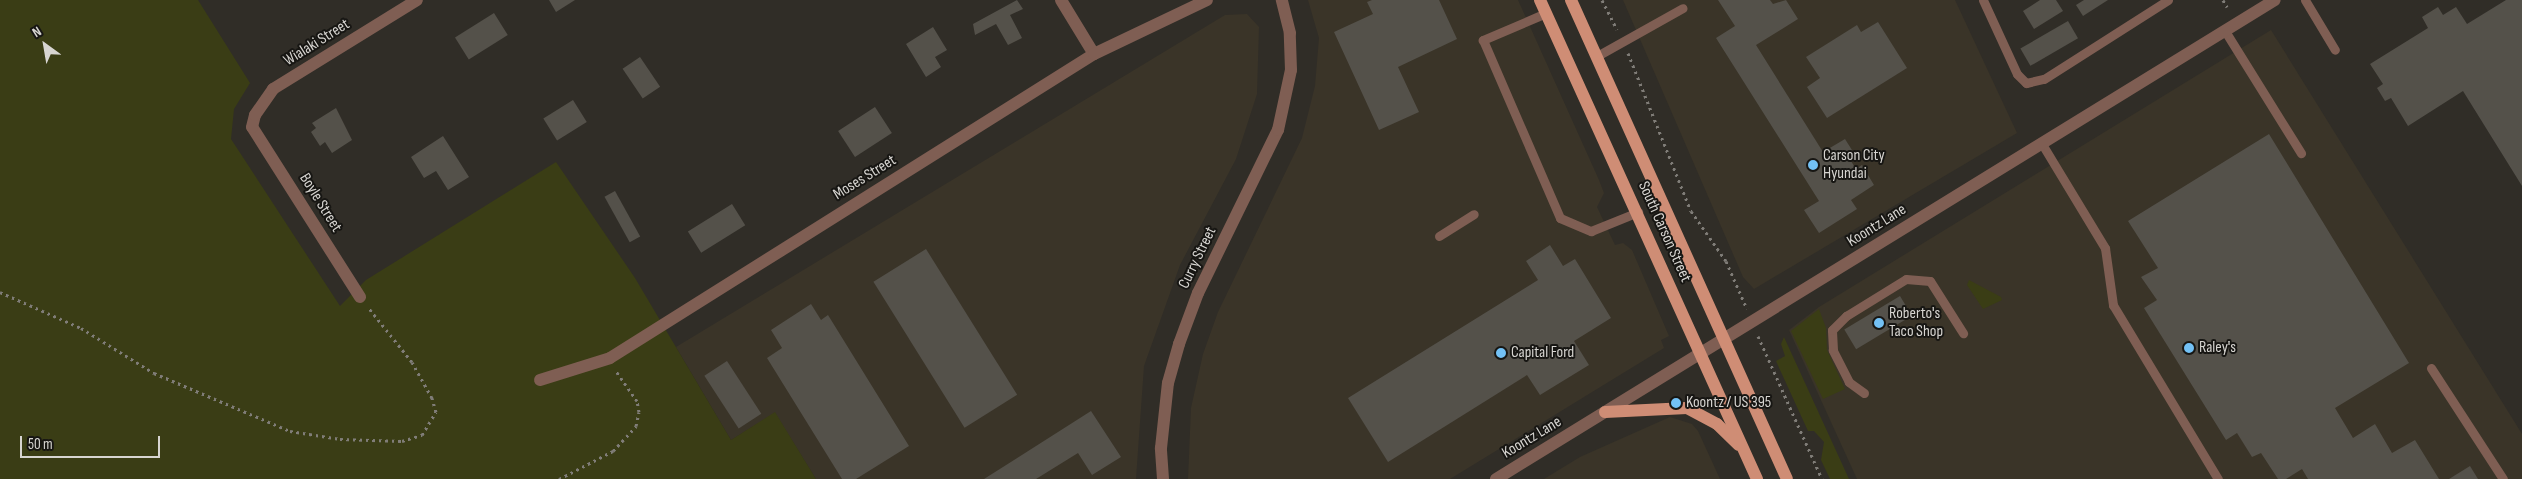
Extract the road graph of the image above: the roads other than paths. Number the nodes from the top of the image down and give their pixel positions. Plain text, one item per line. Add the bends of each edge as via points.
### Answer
1 (417, 0) edge
2 (1061, 0) edge
3 (1207, 0) edge
4 (1282, 0) edge
5 (1540, 0) edge
6 (1571, 0) edge
7 (1983, 0) edge
8 (2168, 0) edge
9 (2275, 0) edge
10 (2305, 0) edge
11 (2155, 4) edge
12 (1683, 8) dead end
13 (1546, 13) junction
14 (2225, 31) junction
15 (2335, 50) dead end
16 (1094, 54) junction
17 (1597, 56) junction
18 (252, 127) joint
19 (2042, 144) junction
20 (2301, 153) dead end
21 (1638, 212) junction
22 (1474, 214) dead end
23 (1439, 236) dead end
24 (360, 297) road end
25 (1963, 333) dead end
26 (1725, 339) junction
27 (1701, 354) junction
28 (2431, 368) dead end
29 (540, 380) dead end
30 (1864, 393) dead end
31 (1604, 412) junction
32 (1745, 451) junction
33 (1163, 479) edge
34 (1496, 479) edge
35 (1757, 479) edge
36 (1787, 479) edge
37 (2218, 479) edge
38 (2503, 479) edge

1 - 18 street, Wialaki Street via 273,89 260,103
2 - 16 street
3 - 16 street, Moses Street
4 - 33 street, Curry Street via 1290,33 1290,60 1278,130 1198,293 1179,344 1167,392 1161,448
5 - 13 main road, South Carson Street
6 - 17 main road, South Carson Street
7 - 11 lane via 2017,74 2026,83 2044,79
8 - 11 lane
9 - 14 street, Koontz Lane
10 - 15 lane
12 - 17 lane
13 - 21 main road, South Carson Street
13 - 21 lane via 1483,40 1560,218 1592,231
14 - 19 street, Koontz Lane
14 - 20 lane
16 - 29 street, Moses Street via 610,358
17 - 26 main road, South Carson Street
18 - 24 street, Boyle Street
19 - 26 street, Koontz Lane
19 - 37 lane via 2105,248 2113,305
21 - 27 main road, South Carson Street
22 - 23 lane
25 - 30 lane via 1930,282 1912,278 1897,284 1846,316 1832,330 1833,350 1849,382
26 - 27 street, Koontz Lane
26 - 36 main road, South Carson Street
27 - 31 street, Koontz Lane
27 - 32 main road, South Carson Street
28 - 38 lane
31 - 32 main road via 1687,408 1717,424
31 - 34 street, Koontz Lane
32 - 35 main road, South Carson Street

